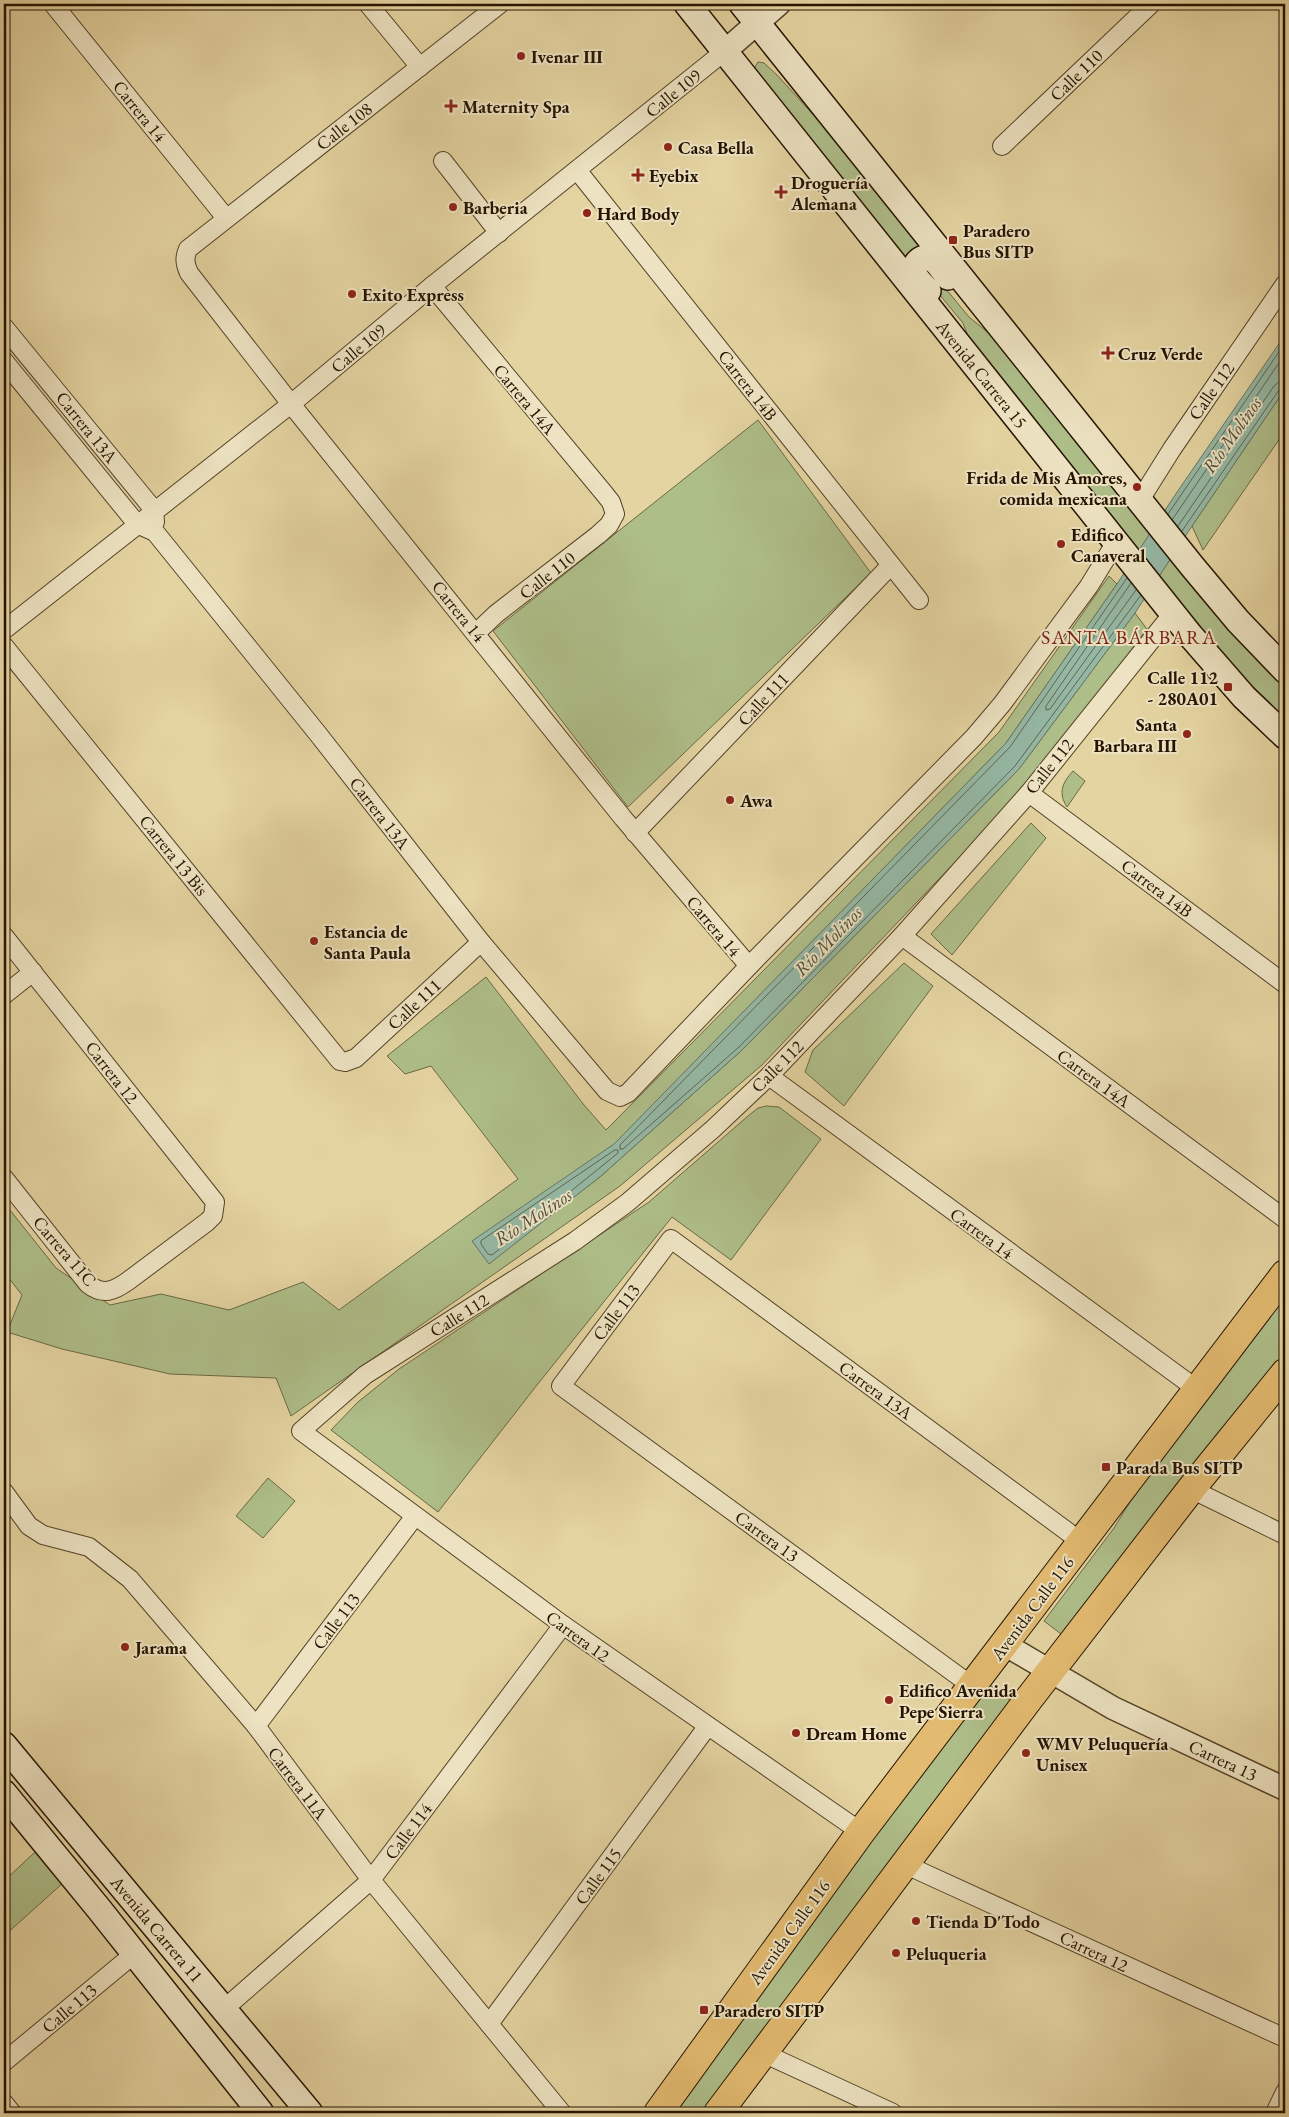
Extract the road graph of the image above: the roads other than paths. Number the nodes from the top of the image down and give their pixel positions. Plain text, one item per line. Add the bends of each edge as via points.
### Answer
1 (53, 4) edge
2 (368, 4) edge
3 (500, 4) edge
4 (687, 4) edge
5 (742, 4) edge
6 (779, 4) edge
7 (1151, 4) edge
8 (758, 23) junction
9 (725, 51) junction
10 (420, 67) junction
11 (1002, 146) dead end
12 (443, 161) dead end
13 (577, 170) junction
14 (226, 218) junction
15 (499, 233) junction
16 (188, 249) joint
17 (1285, 284) edge
18 (432, 286) junction
19 (1001, 326) junction
20 (4, 328) edge
21 (967, 354) junction
22 (4, 361) edge
23 (291, 404) junction
24 (154, 510) junction
25 (1148, 510) junction
26 (614, 514) joint
27 (136, 524) junction
28 (155, 532) junction
29 (1122, 549) junction
30 (891, 565) junction
31 (919, 600) dead end
32 (1169, 608) junction
33 (4, 630) edge
34 (476, 633) junction
35 (4, 646) edge
36 (1285, 670) edge
37 (1285, 736) edge
38 (1029, 793) junction
39 (635, 833) junction
40 (4, 936) edge
41 (902, 936) junction
42 (481, 942) junction
43 (749, 966) junction
44 (33, 972) junction
45 (1285, 984) edge
46 (4, 996) edge
47 (345, 1062) joint
48 (769, 1076) junction
49 (4, 1178) edge
50 (1285, 1220) edge
51 (671, 1239) joint
52 (1285, 1274) edge
53 (111, 1291) joint
54 (1285, 1373) edge
55 (561, 1386) joint
56 (1198, 1390) junction
57 (301, 1431) joint
58 (1191, 1490) junction
59 (4, 1492) edge
60 (415, 1516) junction
61 (1285, 1535) edge
62 (1081, 1543) junction
63 (563, 1625) junction
64 (1004, 1644) junction
65 (1050, 1672) junction
66 (972, 1686) junction
67 (256, 1726) junction
68 (707, 1727) junction
69 (4, 1745) edge
70 (1285, 1789) edge
71 (4, 1793) edge
72 (861, 1832) junction
73 (904, 1864) junction
74 (371, 1880) junction
75 (134, 1954) junction
76 (224, 2010) junction
77 (489, 2024) junction
78 (1285, 2038) edge
79 (763, 2052) junction
80 (4, 2062) edge
81 (1285, 2092) edge
82 (4, 2103) edge
83 (12, 2113) edge
84 (261, 2113) edge
85 (310, 2113) edge
86 (562, 2113) edge
87 (658, 2113) edge
88 (718, 2113) edge
89 (893, 2113) edge
90 (1274, 2113) edge

1 - 14 street, Carrera 14
2 - 10 street
3 - 10 street, Calle 108
4 - 9 main road, Avenida Carrera 15
5 - 8 main road
6 - 8 street, Calle 109
7 - 11 street, Calle 110
8 - 9 street, Calle 109
8 - 19 main road
9 - 13 street, Calle 109
9 - 21 main road, Avenida Carrera 15
10 - 14 street, Calle 108
12 - 15 street
13 - 15 street, Calle 109
13 - 30 street, Carrera 14B
14 - 16 street, Calle 108
15 - 18 street, Calle 109
16 - 23 street, Carrera 14 via 184,257 189,273
17 - 25 street, Calle 112 via 1172,449
18 - 23 street, Calle 109
18 - 26 street, Carrera 14A via 611,502
19 - 21 main road via 978,311 934,260 926,258 918,262 915,276 951,321
19 - 25 main road
20 - 24 street, Carrera 13A
21 - 29 main road, Avenida Carrera 15
22 - 27 street, Carrera 13A
23 - 24 street, Calle 109
23 - 34 street, Carrera 14
24 - 27 street, Calle 109
24 - 28 street
25 - 36 main road via 1238,621
26 - 34 street, Calle 110 via 609,525 598,535
27 - 28 street, Carrera 13A
27 - 33 street, Calle 109
28 - 42 street, Carrera 13A
29 - 32 main road, Avenida Carrera 15
29 - 43 street via 1077,602 974,737
30 - 31 street, Carrera 14B
30 - 39 street, Calle 111
32 - 37 main road, Avenida Carrera 15 via 1238,690
32 - 38 street, Calle 112
34 - 39 street, Carrera 14
35 - 47 street, Carrera 13 Bis via 336,1057
38 - 41 street, Calle 112
38 - 45 street, Carrera 14B
39 - 43 street, Carrera 14
40 - 44 street, Carrera 12
41 - 48 street, Calle 112
41 - 50 street, Carrera 14A
42 - 43 street, Carrera 13A via 607,1092 620,1097 628,1093
42 - 47 street, Calle 111 via 356,1058
44 - 46 street
44 - 53 street, Carrera 12 via 215,1202 208,1222 128,1282
48 - 56 street, Carrera 14
48 - 57 street, Calle 112 via 627,1203 575,1241 364,1375
49 - 53 street, Carrera 11C via 88,1284 100,1291
51 - 55 street, Calle 113
51 - 62 street, Carrera 13A
52 - 56 main road, Avenida Calle 116
54 - 58 main road
55 - 66 street, Carrera 13
56 - 62 main road, Avenida Calle 116
57 - 60 street, Carrera 12
58 - 61 street
58 - 65 main road
59 - 67 street, Carrera 11A via 29,1526 43,1536 89,1547 130,1579
60 - 63 street, Carrera 12
60 - 67 street, Calle 113
62 - 64 main road, Avenida Calle 116
63 - 68 street, Carrera 12
63 - 74 street, Calle 114
64 - 65 street, Carrera 13
64 - 66 main road, Avenida Calle 116
65 - 70 street, Carrera 13 via 1113,1708
65 - 73 main road
66 - 72 main road, Avenida Calle 116
67 - 74 street, Carrera 11A
68 - 72 street, Carrera 12
68 - 77 street, Calle 115
69 - 76 main road, Avenida Carrera 11
71 - 75 main road, Avenida Carrera 11
72 - 87 main road, Avenida Calle 116
73 - 78 street, Carrera 12
73 - 79 main road
74 - 76 street, Calle 114
74 - 77 street, Carrera 11A
75 - 80 street, Calle 113
75 - 84 main road, Avenida Carrera 11
76 - 85 main road, Avenida Carrera 11
77 - 86 street, Carrera 11A
79 - 88 main road
79 - 89 street
81 - 90 street
82 - 83 street

